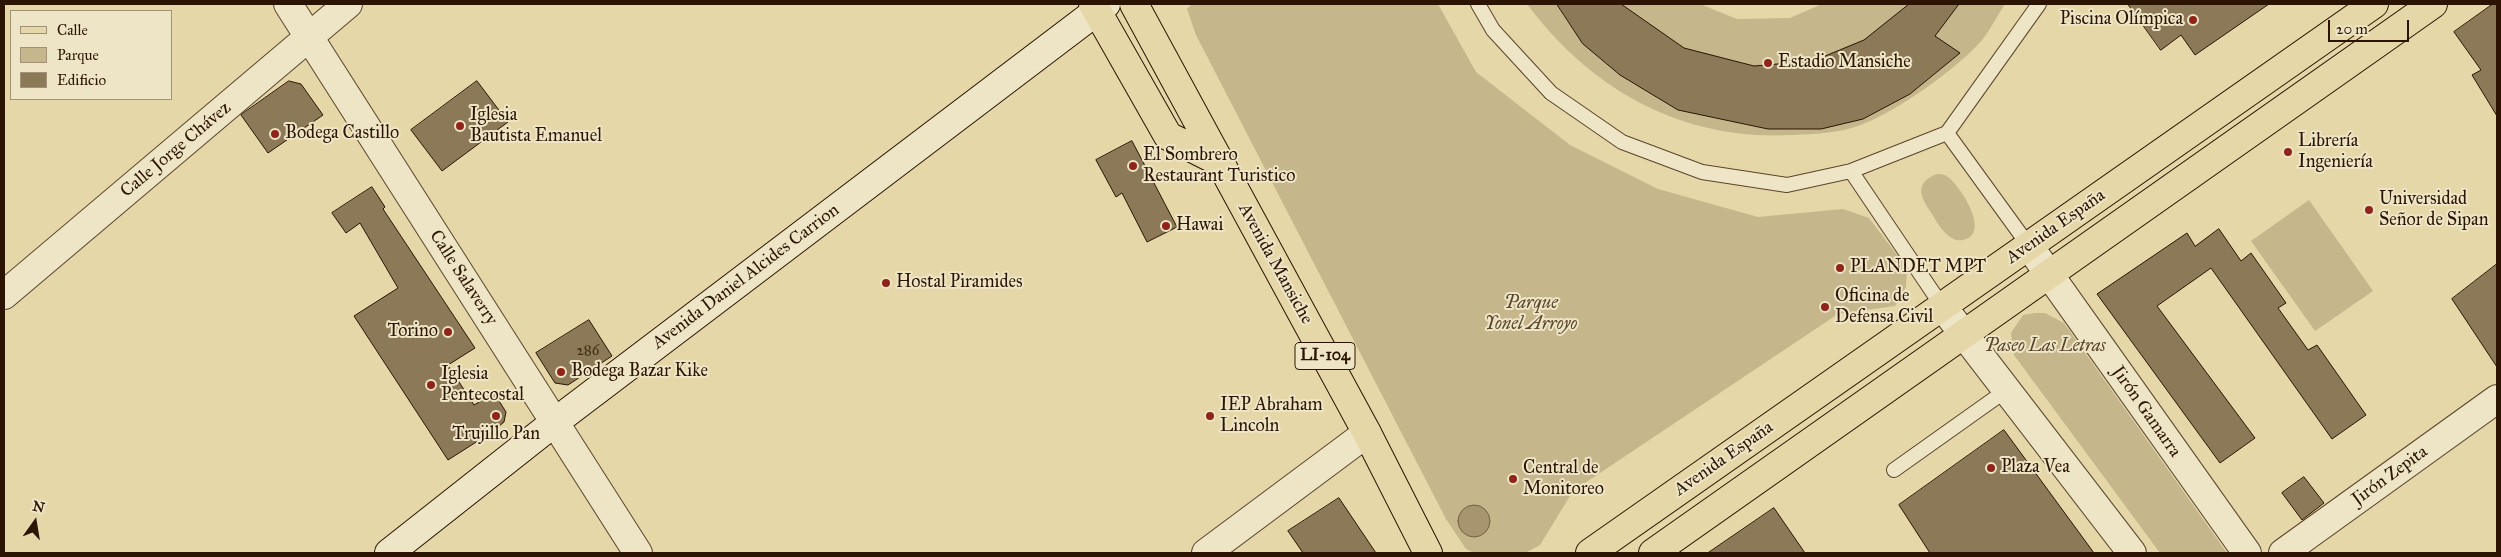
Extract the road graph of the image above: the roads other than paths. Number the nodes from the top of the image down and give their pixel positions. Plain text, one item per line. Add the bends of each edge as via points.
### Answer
1 (288, 4) edge
2 (348, 4) edge
3 (1134, 4) edge
4 (1478, 4) edge
5 (2040, 4) edge
6 (2374, 4) edge
7 (2433, 4) edge
8 (1098, 6) edge
9 (309, 37) junction
10 (1947, 133) junction
11 (1218, 161) junction
12 (1852, 171) junction
13 (2029, 246) junction
14 (2049, 274) junction
15 (4, 295) edge
16 (1942, 306) junction
17 (1964, 334) junction
18 (2008, 389) junction
19 (2497, 400) edge
20 (555, 422) junction
21 (1366, 433) junction
22 (1894, 470) dead end
23 (389, 553) edge
24 (638, 553) edge
25 (1206, 553) edge
26 (1428, 553) edge
27 (1590, 553) edge
28 (1653, 553) edge
29 (2132, 553) edge
30 (2247, 553) edge
31 (2283, 553) edge

1 - 9 street, Calle Salaverry
2 - 9 street, Calle Jorge Chávez
3 - 11 main road, Avenida Mansiche / LI-104
4 - 12 lane via 1493,30 1551,93 1622,142 1702,172 1787,185
5 - 10 lane
6 - 13 main road, Avenida España
7 - 14 main road, Avenida España
8 - 11 main road via 1168,136
8 - 20 street, Avenida Daniel Alcides Carrion
9 - 15 street, Calle Jorge Chávez
9 - 20 street, Calle Salaverry
10 - 12 lane
10 - 13 lane
11 - 21 main road, Avenida Mansiche / LI-104
12 - 16 lane
13 - 14 street, Jirón Gamarra
13 - 16 main road, Avenida España
14 - 17 main road, Avenida España
14 - 30 street, Jirón Gamarra
16 - 17 street
16 - 27 main road, Avenida España
17 - 18 street
17 - 28 main road, Avenida España
18 - 22 lane
18 - 29 street
19 - 31 street, Jirón Zepita
20 - 23 street, Avenida Daniel Alcides Carrion
20 - 24 street, Calle Salaverry
21 - 25 street
21 - 26 main road, Avenida Mansiche / LI-104

